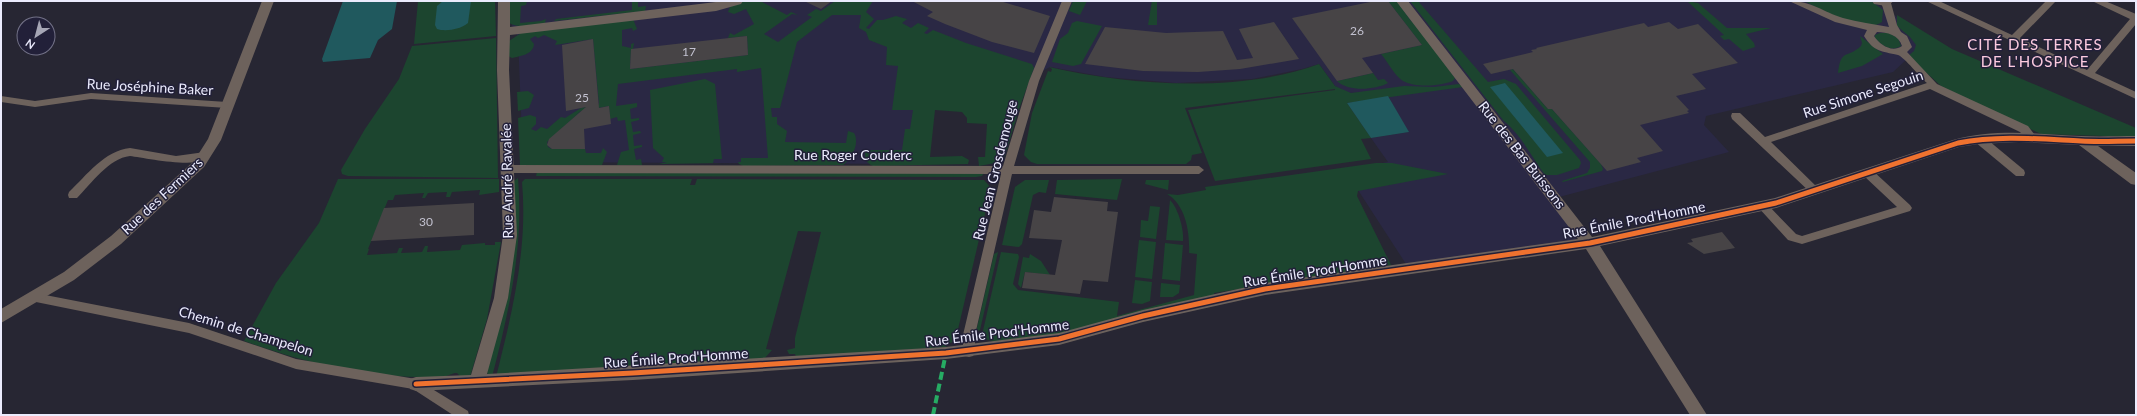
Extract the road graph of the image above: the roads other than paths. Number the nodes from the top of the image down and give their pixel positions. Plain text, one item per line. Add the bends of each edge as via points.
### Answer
1 (268, 1) edge
2 (504, 1) edge
3 (738, 1) edge
4 (1067, 1) edge
5 (1402, 1) edge
6 (1794, 1) edge
7 (1884, 1) edge
8 (1932, 1) edge
9 (2051, 1) edge
10 (2097, 1) edge
11 (2119, 1) edge
12 (2106, 5) junction
13 (2136, 18) edge
14 (1838, 20) junction
15 (1889, 20) junction
16 (1878, 29) junction
17 (2132, 30) edge
18 (503, 32) junction
19 (1899, 34) junction
20 (1870, 40) junction
21 (2014, 40) junction
22 (1900, 51) junction
23 (2089, 74) junction
24 (1930, 86) junction
25 (2136, 96) edge
26 (1, 99) edge
27 (227, 105) junction
28 (1736, 116) dead end
29 (2032, 138) junction
30 (1979, 139) junction
31 (1763, 141) junction
32 (2082, 141) junction
33 (2136, 141) edge
34 (205, 156) junction
35 (176, 160) junction
36 (508, 169) junction
37 (1008, 170) junction
38 (1199, 170) dead end
39 (1868, 173) junction
40 (2020, 173) dead end
41 (188, 176) junction
42 (2136, 180) edge
43 (1815, 190) junction
44 (73, 195) dead end
45 (1762, 206) junction
46 (1590, 243) junction
47 (35, 298) junction
48 (1, 318) edge
49 (969, 352) junction
50 (477, 382) junction
51 (416, 384) junction
52 (464, 415) edge
53 (1699, 415) edge

1 - 27 street, Rue des Fermiers
2 - 18 street, Rue André Ravalée
3 - 18 street via 716,7
4 - 37 street, Rue Jean Grosdemouge via 1027,101
5 - 46 street, Rue des Bas Buissons
6 - 14 street
7 - 15 street via 1889,9
8 - 21 street
9 - 21 street
10 - 12 street
11 - 12 street
12 - 13 street
13 - 17 street
14 - 16 street
14 - 20 street
15 - 16 street
15 - 19 street
16 - 19 street
16 - 20 street via 1869,34
17 - 23 street
18 - 36 street, Rue André Ravalée
19 - 22 street via 1908,44 1906,49
20 - 22 street via 1882,49
21 - 23 street
22 - 24 street via 1932,83
23 - 25 street
24 - 29 street, Rue Simone Segouin via 1937,87 2024,129
24 - 31 street, Rue Simone Segouin
26 - 27 street, Rue Joséphine Baker via 35,104 87,96
27 - 34 street, Rue des Fermiers
28 - 31 street
29 - 30 street, Rue Émile Prod'Homme
29 - 32 street, Rue Émile Prod'Homme
30 - 39 street, Rue Émile Prod'Homme via 1958,143
30 - 40 street
31 - 43 street
32 - 33 street, Rue Émile Prod'Homme
32 - 42 street
34 - 35 street
34 - 41 street, Rue des Fermiers
35 - 41 street
35 - 44 street via 130,152 122,153 110,159
36 - 37 street, Rue Roger Couderc
36 - 50 street, Rue André Ravalée via 510,235 501,298
37 - 38 street, Rue Roger Couderc
37 - 49 street, Rue Jean Grosdemouge via 969,335
39 - 43 street, Rue Émile Prod'Homme
39 - 45 street via 1906,208 1802,240 1792,237
41 - 47 street, Rue des Fermiers via 116,240
43 - 45 street, Rue Émile Prod'Homme
45 - 46 street, Rue Émile Prod'Homme
46 - 49 street, Rue Émile Prod'Homme via 1265,290 1143,316 1059,339
46 - 53 street, Rue des Bas Buissons
47 - 48 street, Rue des Fermiers
47 - 51 street, Chemin de Champelon via 189,328 296,364
49 - 50 street, Rue Émile Prod'Homme
50 - 51 street, Rue Émile Prod'Homme
51 - 52 street, Chemin de Champelon

